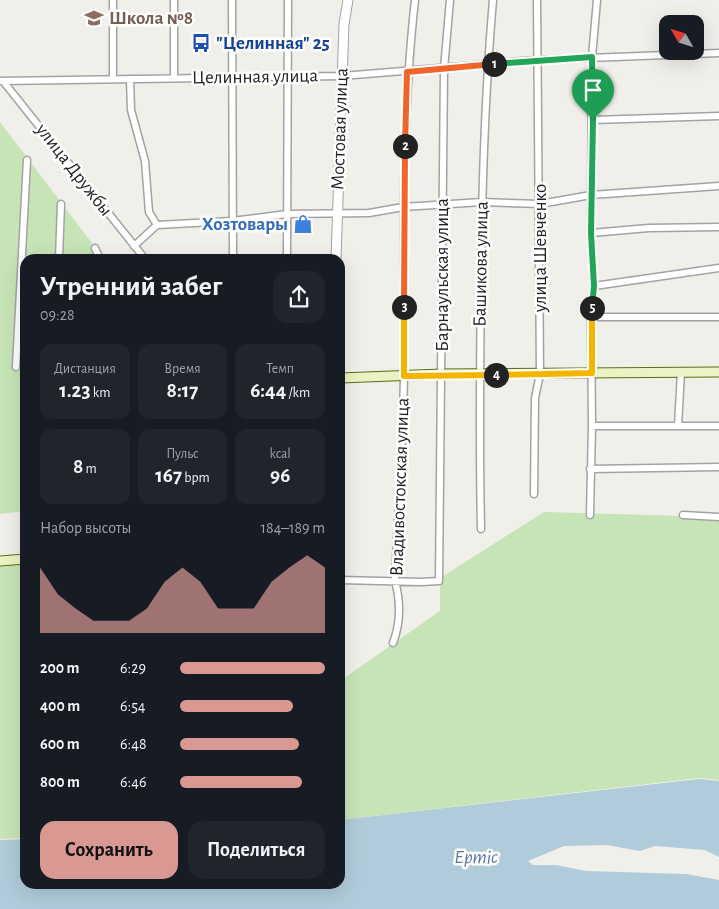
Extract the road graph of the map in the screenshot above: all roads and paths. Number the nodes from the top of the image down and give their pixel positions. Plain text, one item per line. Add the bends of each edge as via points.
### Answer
1 (113, 0) edge
2 (174, 0) edge
3 (232, 0) edge
4 (288, 0) edge
5 (348, 0) edge
6 (414, 0) edge
7 (450, 0) edge
8 (493, 0) edge
9 (537, 0) edge
10 (597, 0) edge
11 (719, 53) edge
12 (592, 57) junction
13 (536, 60) junction
14 (487, 65) junction
15 (444, 69) junction
16 (407, 72) junction
17 (342, 76) junction
18 (232, 77) junction
19 (288, 77) junction
20 (130, 78) junction
21 (174, 78) junction
22 (112, 79) junction
23 (2, 81) edge
24 (719, 116) edge
25 (593, 120) junction
26 (27, 160) dead end
27 (719, 186) edge
28 (591, 195) junction
29 (482, 202) junction
30 (61, 204) dead end
31 (540, 204) junction
32 (443, 205) junction
33 (404, 207) junction
34 (338, 213) junction
35 (287, 214) junction
36 (232, 221) junction
37 (157, 225) junction
38 (719, 227) edge
39 (591, 233) junction
40 (134, 246) junction
41 (95, 248) dead end
42 (22, 254) edge
43 (59, 254) edge
44 (98, 254) edge
45 (141, 254) edge
46 (232, 254) edge
47 (287, 254) edge
48 (336, 254) edge
49 (719, 268) edge
50 (594, 286) junction
51 (20, 292) edge
52 (591, 317) junction
53 (719, 317) edge
54 (16, 367) dead end
55 (680, 372) junction
56 (719, 372) edge
57 (592, 373) junction
58 (442, 374) junction
59 (540, 374) junction
60 (479, 375) junction
61 (404, 376) junction
62 (345, 378) edge
63 (592, 426) junction
64 (678, 426) junction
65 (719, 426) edge
66 (719, 467) edge
67 (590, 469) junction
68 (534, 494) dead end
69 (590, 515) dead end
70 (683, 515) dead end
71 (719, 517) edge
72 (481, 529) dead end
73 (20, 559) edge
74 (0, 561) edge
75 (345, 580) edge
76 (395, 581) junction
77 (393, 643) dead end

1 - 22 street
2 - 21 street
3 - 18 street
4 - 19 street
5 - 17 street, Мостовая улица
6 - 16 street, Владивостокская улица
7 - 15 street, Барнаульская улица
8 - 14 street, Башикова улица
9 - 13 street, улица Шевченко
10 - 12 street
11 - 12 street, Целинная улица
12 - 13 street, Целинная улица
12 - 25 street
13 - 14 street, Целинная улица
13 - 31 street, улица Шевченко
14 - 15 street, Целинная улица
14 - 29 street, Башикова улица
15 - 16 street, Целинная улица
15 - 32 street, Барнаульская улица
16 - 17 street, Целинная улица
16 - 33 street, Владивостокская улица
17 - 19 street, Целинная улица
17 - 34 street, Мостовая улица
18 - 19 street, Целинная улица
18 - 21 street, Целинная улица
18 - 36 street
19 - 35 street
20 - 21 street, Целинная улица
20 - 22 street, Целинная улица
20 - 37 street via 131,110 145,161 149,212
22 - 23 street, Целинная улица
23 - 40 street, улица Дружбы
24 - 25 street
25 - 28 street
26 - 42 street
27 - 28 street
28 - 31 street
28 - 39 street
29 - 31 street
29 - 32 street
29 - 60 street, Башикова улица
30 - 43 street
31 - 59 street, улица Шевченко
32 - 33 street
32 - 58 street, Барнаульская улица
33 - 34 street via 369,213
33 - 61 street, Владивостокская улица
34 - 35 street
34 - 48 street, Мостовая улица
35 - 36 street
35 - 47 street
36 - 37 street
36 - 46 street
37 - 40 street
38 - 39 street
39 - 50 street
40 - 45 street, улица Дружбы
41 - 44 street
49 - 50 street
50 - 52 street
51 - 54 street
52 - 53 street
52 - 57 street
55 - 56 main road
55 - 57 main road
55 - 64 street
57 - 59 main road
57 - 63 street
58 - 60 main road
58 - 61 main road
58 - 76 street, Барнаульская улица via 439,581
59 - 60 main road
59 - 68 street, улица Шевченко via 535,398
60 - 72 street, Башикова улица
61 - 62 main road
61 - 76 street, Владивостокская улица
63 - 64 street
63 - 67 street
64 - 65 street
66 - 67 street
67 - 69 street
70 - 71 street
73 - 74 main road
75 - 76 street
76 - 77 street, Владивостокская улица via 400,624

